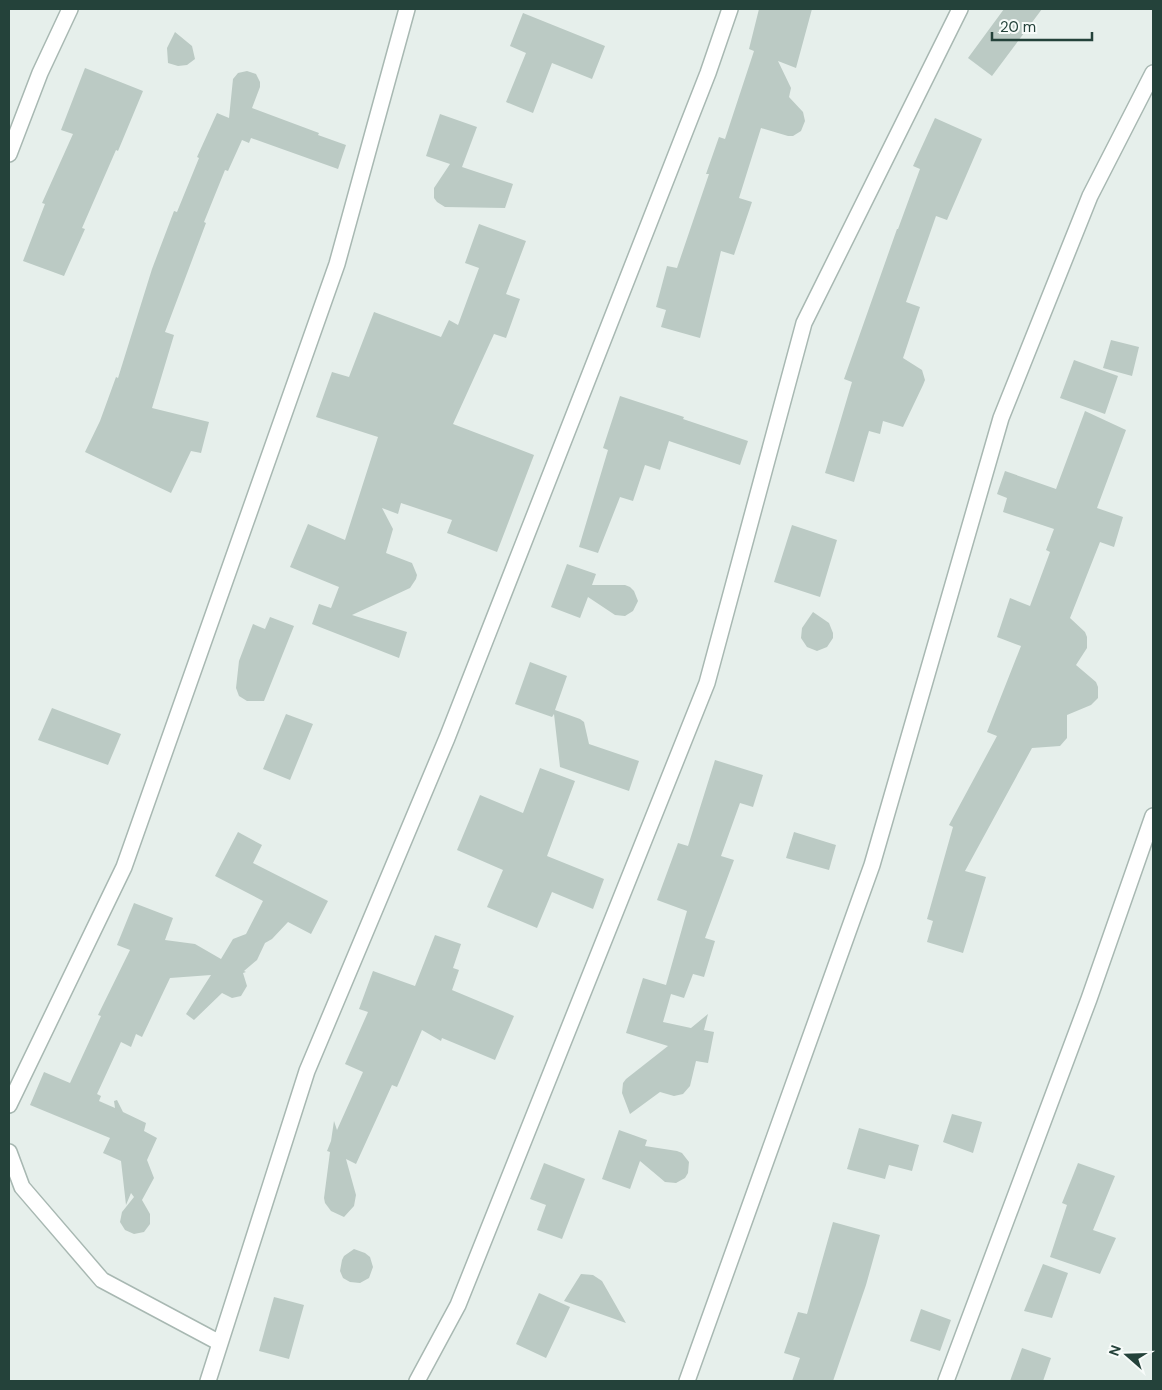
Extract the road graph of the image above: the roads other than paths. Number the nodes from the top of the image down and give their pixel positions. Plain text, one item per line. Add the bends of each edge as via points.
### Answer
1 (70, 9) edge
2 (407, 9) edge
3 (730, 9) edge
4 (960, 9) edge
5 (1153, 73) edge
6 (9, 154) edge
7 (1153, 816) edge
8 (9, 1105) edge
9 (9, 1152) edge
10 (220, 1342) junction
11 (208, 1381) edge
12 (417, 1381) edge
13 (687, 1381) edge
14 (946, 1381) edge

1 - 6 street via 40,73
2 - 8 street via 337,264 124,867
3 - 10 street via 708,73 447,738 307,1071
4 - 12 street via 804,323 707,682 458,1305
5 - 13 street via 1090,196 1001,418 872,865
7 - 14 street via 1090,999
9 - 10 street via 22,1187 102,1280
10 - 11 street

